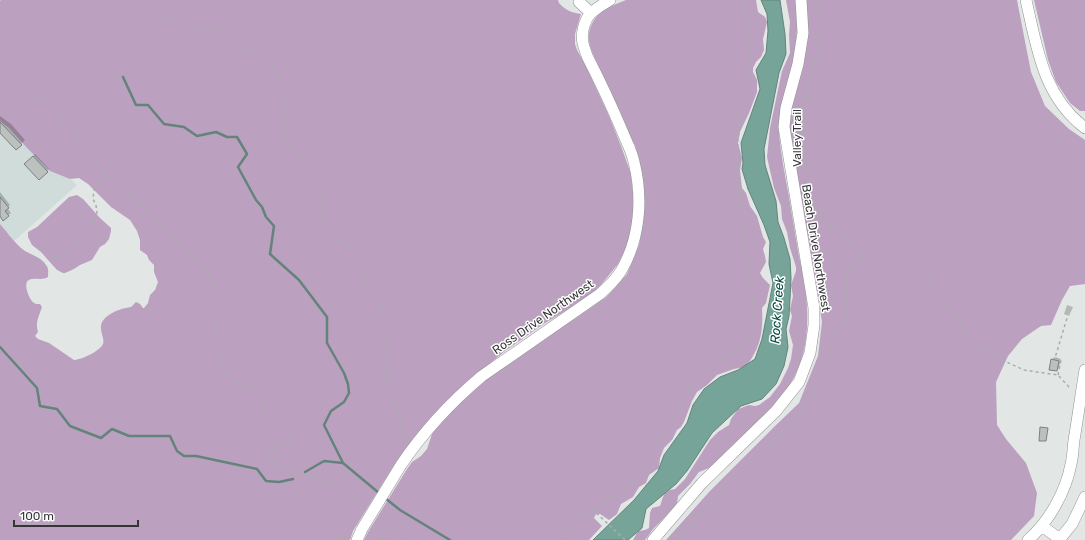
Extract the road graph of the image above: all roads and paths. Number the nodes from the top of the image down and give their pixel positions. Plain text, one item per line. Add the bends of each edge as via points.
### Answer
1 (142, 0) edge
2 (610, 0) edge
3 (744, 0) edge
4 (801, 0) edge
5 (817, 0) edge
6 (1026, 0) edge
7 (579, 2) dead end
8 (591, 13) junction
9 (0, 44) edge
10 (1085, 128) edge
11 (107, 172) junction
12 (53, 260) dead end
13 (1067, 318) dead end
14 (1085, 370) edge
15 (1058, 375) junction
16 (1077, 388) dead end
17 (408, 454) junction
18 (1085, 497) edge
19 (368, 508) dead end
20 (592, 509) junction
21 (379, 515) dead end
22 (1042, 526) junction
23 (361, 536) edge
24 (334, 540) edge
25 (397, 540) edge
26 (404, 540) edge
27 (564, 540) edge
28 (625, 540) edge
29 (653, 540) edge
30 (1028, 540) edge
31 (1060, 540) edge

1 - 17 path via 183,25 223,29 277,70 286,108 283,138 322,187 322,222 339,240 352,249 390,324 386,377 390,399 398,409
2 - 8 street
3 - 20 path via 750,42 750,66 738,138 737,172 747,269 752,293 754,318 751,330 740,347 728,357 708,362 694,379 677,413 630,484
4 - 29 street, Beach Drive Northwest via 803,32 784,126 814,308 810,353 799,382 776,411 702,483
5 - 15 path, Valley Trail via 817,51 806,100 804,125 808,156 805,176 809,194 815,205 828,225 843,235 877,275 928,280 945,308 959,319 970,342 1024,370
6 - 10 street via 1041,62 1049,83 1066,109
7 - 8 street
8 - 17 street, Ross Drive Northwest via 582,35 583,44 634,160 637,174 639,218 628,259 612,283 600,294 464,390
9 - 11 path via 15,60 30,85 56,108 77,142
11 - 12 path via 97,182 94,190 93,199 97,214 83,241
11 - 19 path via 159,222 211,278 218,303 215,353 220,366 229,379 250,386 258,393 265,413 275,421 287,425 291,432 288,438 273,447 269,458 296,472 325,480
13 - 15 path via 1055,358 1061,360
14 - 22 street via 1071,464 1059,499
15 - 16 path via 1069,387
17 - 23 street, Ross Drive Northwest, bridge
18 - 31 street via 1072,524
20 - 27 path via 574,523
20 - 28 path
21 - 26 path
22 - 30 street
22 - 31 street
23 - 24 path
23 - 25 path

